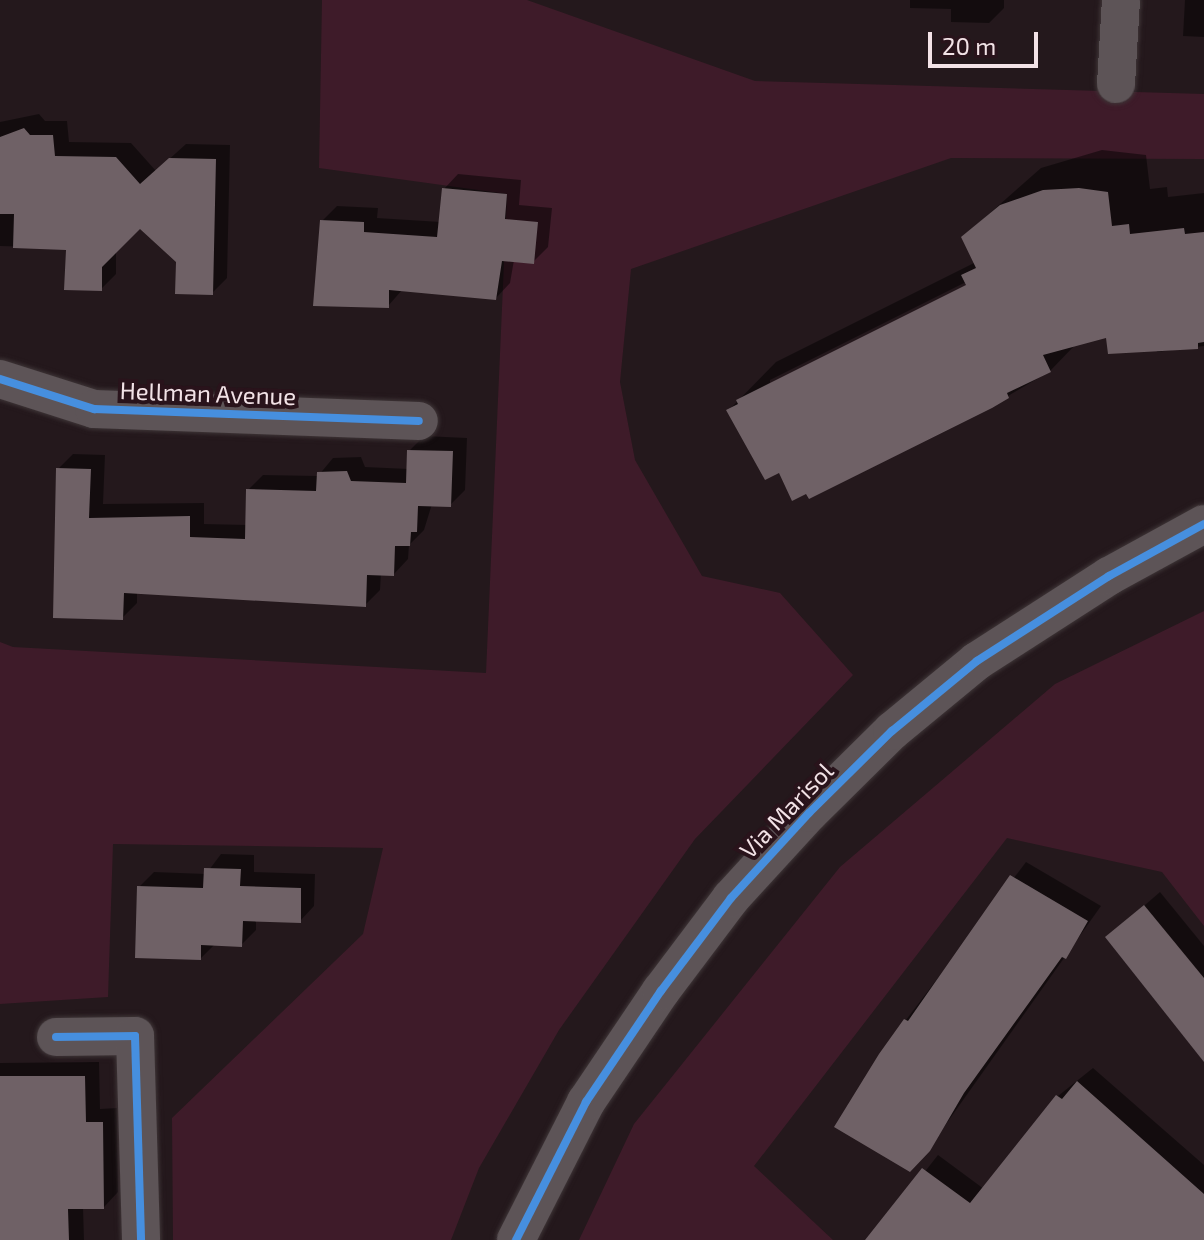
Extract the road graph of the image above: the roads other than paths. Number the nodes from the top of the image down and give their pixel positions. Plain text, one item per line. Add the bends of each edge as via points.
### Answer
1 (1121, 0) edge
2 (1116, 84) dead end
3 (0, 379) edge
4 (419, 421) dead end
5 (1204, 524) edge
6 (56, 1037) dead end
7 (141, 1240) edge
8 (516, 1240) edge

1 - 2 street
3 - 4 street, Hellman Avenue via 94,409
5 - 8 street, Via Marisol via 1109,576 977,661 892,731 809,813 731,898 661,991 586,1102
6 - 7 street via 135,1036

